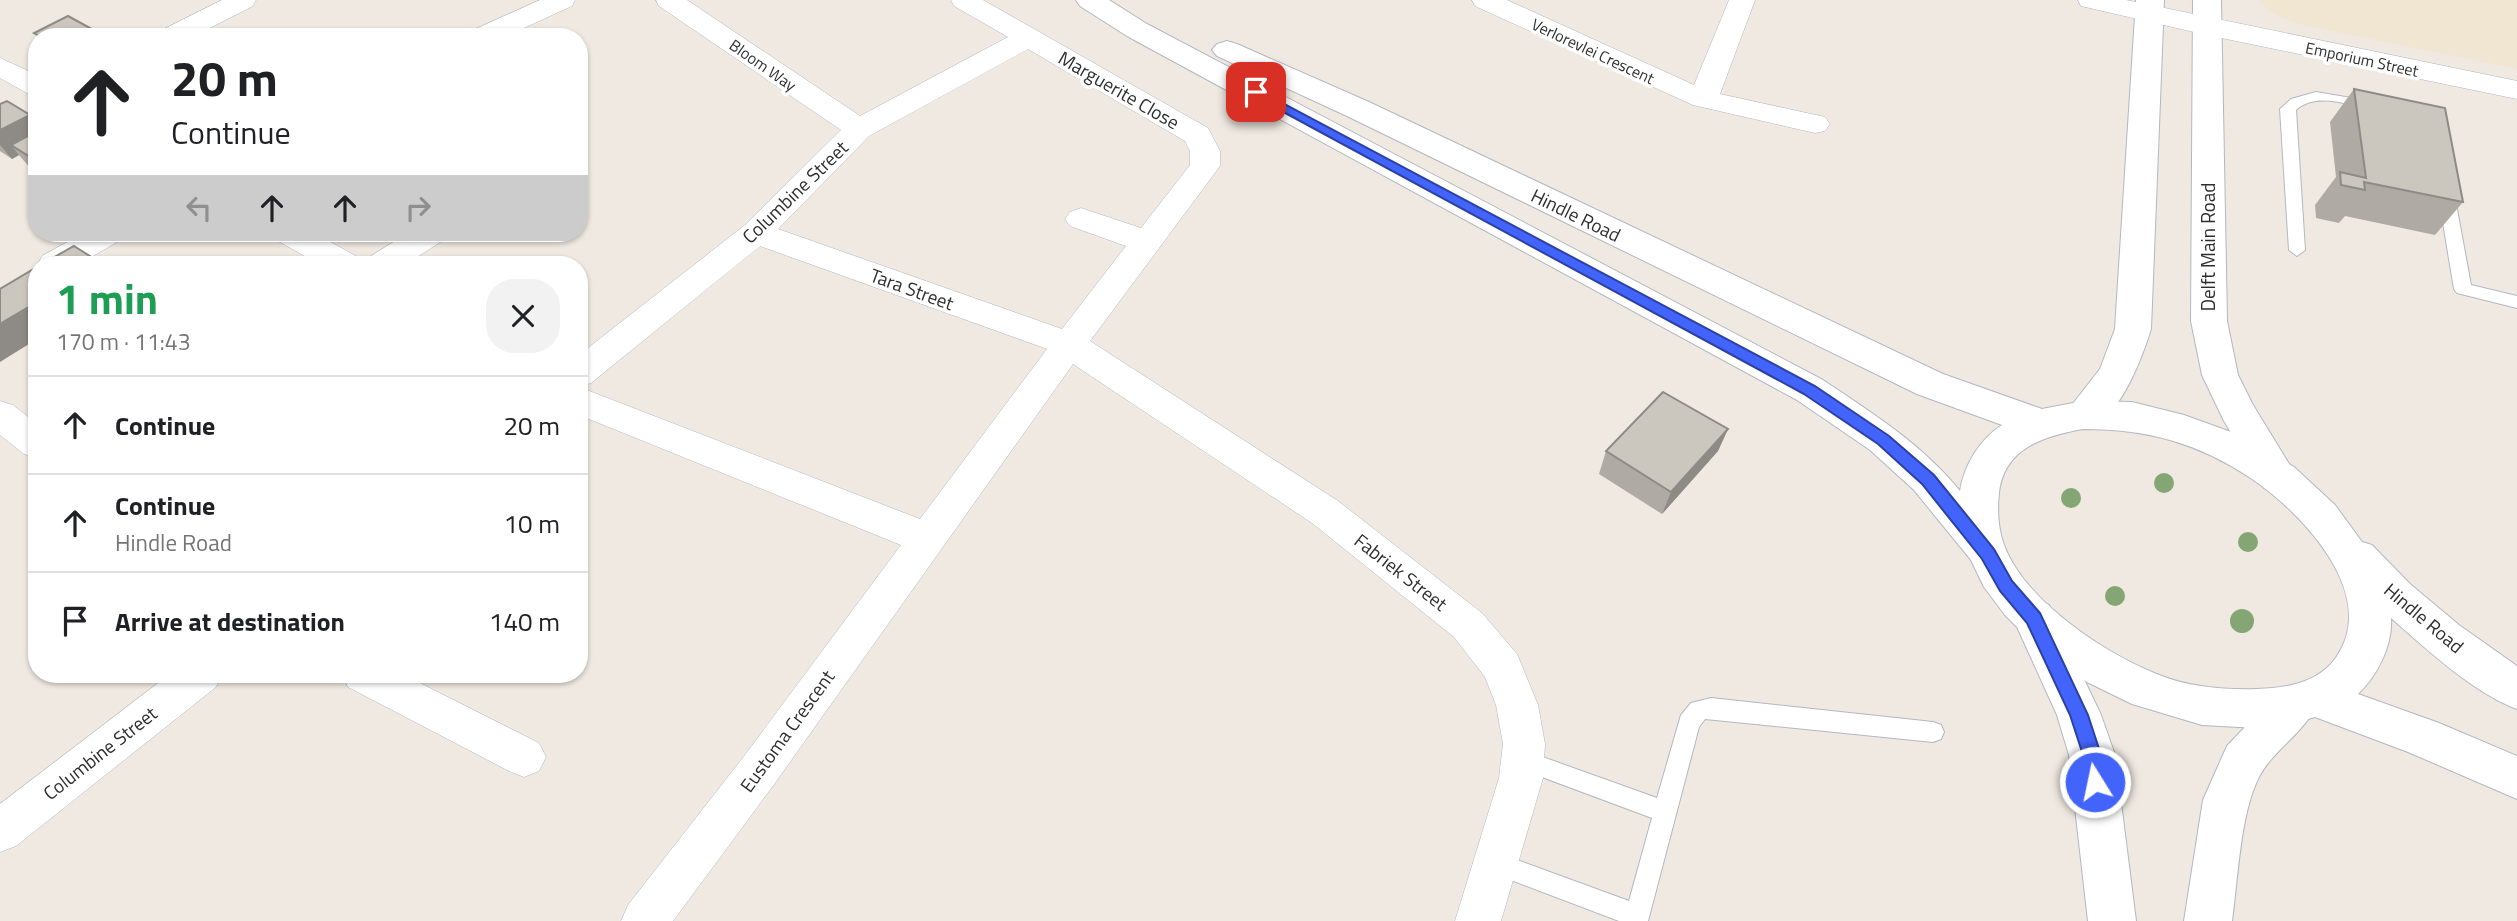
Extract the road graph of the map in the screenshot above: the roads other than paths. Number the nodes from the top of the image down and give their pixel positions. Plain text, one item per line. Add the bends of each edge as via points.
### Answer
1 (243, 0) edge
2 (562, 0) edge
3 (669, 0) edge
4 (964, 0) edge
5 (1090, 0) edge
6 (1113, 0) edge
7 (1485, 0) edge
8 (1742, 0) edge
9 (2091, 0) edge
10 (2150, 7) edge
11 (2207, 13) edge
12 (188, 28) edge
13 (501, 28) edge
14 (1028, 37) junction
15 (0, 66) edge
16 (28, 82) edge
17 (2517, 90) edge
18 (1703, 99) junction
19 (2390, 110) edge
20 (1815, 124) dead end
21 (859, 129) junction
22 (2444, 180) edge
23 (1081, 219) dead end
24 (756, 233) junction
25 (92, 242) edge
26 (305, 242) edge
27 (417, 242) edge
28 (1149, 242) junction
29 (2297, 250) dead end
30 (68, 256) edge
31 (330, 256) edge
32 (395, 256) edge
33 (2517, 302) edge
34 (1069, 344) junction
35 (588, 367) edge
36 (588, 404) edge
37 (0, 415) edge
38 (2083, 415) junction
39 (2042, 423) junction
40 (28, 437) edge
41 (2278, 477) junction
42 (2339, 538) junction
43 (928, 539) junction
44 (1988, 554) junction
45 (2034, 618) junction
46 (189, 683) edge
47 (380, 683) edge
48 (2517, 690) edge
49 (2305, 702) junction
50 (1933, 732) dead end
51 (524, 757) dead end
52 (1523, 760) junction
53 (2517, 778) edge
54 (1666, 812) junction
55 (0, 831) edge
56 (1495, 863) junction
57 (1636, 919) edge
58 (644, 921) edge
59 (1478, 921) edge
60 (2112, 921) edge
61 (2208, 921) edge

1 - 12 street
2 - 13 street
3 - 21 street, Bloom Way
4 - 14 street, Marguerite Close
5 - 44 main road via 1137,30 1810,390 1884,440 1928,479
6 - 39 main road, Hindle Road via 1358,109 1930,384
7 - 18 street, Verlorevlei Crescent
8 - 18 street
9 - 10 street, Emporium Street
10 - 11 street, Emporium Street
10 - 38 main road via 2133,329 2118,375
11 - 17 street, Emporium Street
11 - 41 main road, Delft Main Road via 2213,349 2237,411
14 - 21 street, Columbine Street
14 - 28 street, Marguerite Close via 1197,135 1205,151 1205,166
15 - 16 street
18 - 20 street, Verlorevlei Crescent
19 - 29 lane via 2321,97 2300,100 2288,109
21 - 24 street, Columbine Street
22 - 33 lane via 2463,289
23 - 28 street
24 - 34 street, Tara Street
24 - 35 street, Columbine Street
25 - 30 street
26 - 31 street
27 - 32 street
28 - 34 street, Marguerite Close
34 - 43 street, Eustoma Crescent
34 - 52 street, Fabriek Street via 1325,512 1468,625 1502,667 1517,705
36 - 43 street
37 - 40 street
38 - 39 main road
38 - 41 main road via 2131,416 2181,428 2231,448
39 - 44 main road via 2006,442 1984,471 1977,510
41 - 42 main road via 2301,495
42 - 48 main road, Hindle Road via 2434,630
42 - 49 main road via 2366,591 2367,643 2357,666 2339,684
43 - 58 street, Eustoma Crescent
44 - 45 main road via 2006,586
45 - 49 main road via 2099,666 2131,684 2176,699 2244,711
45 - 60 main road via 2079,715 2092,755
46 - 55 street, Columbine Street
47 - 51 street
49 - 53 main road via 2423,737
49 - 61 main road via 2243,761 2226,800
50 - 54 lane via 1699,710 1689,722
52 - 54 lane
52 - 56 street, Fabriek Street
54 - 57 lane
56 - 57 lane
56 - 59 street, Fabriek Street

